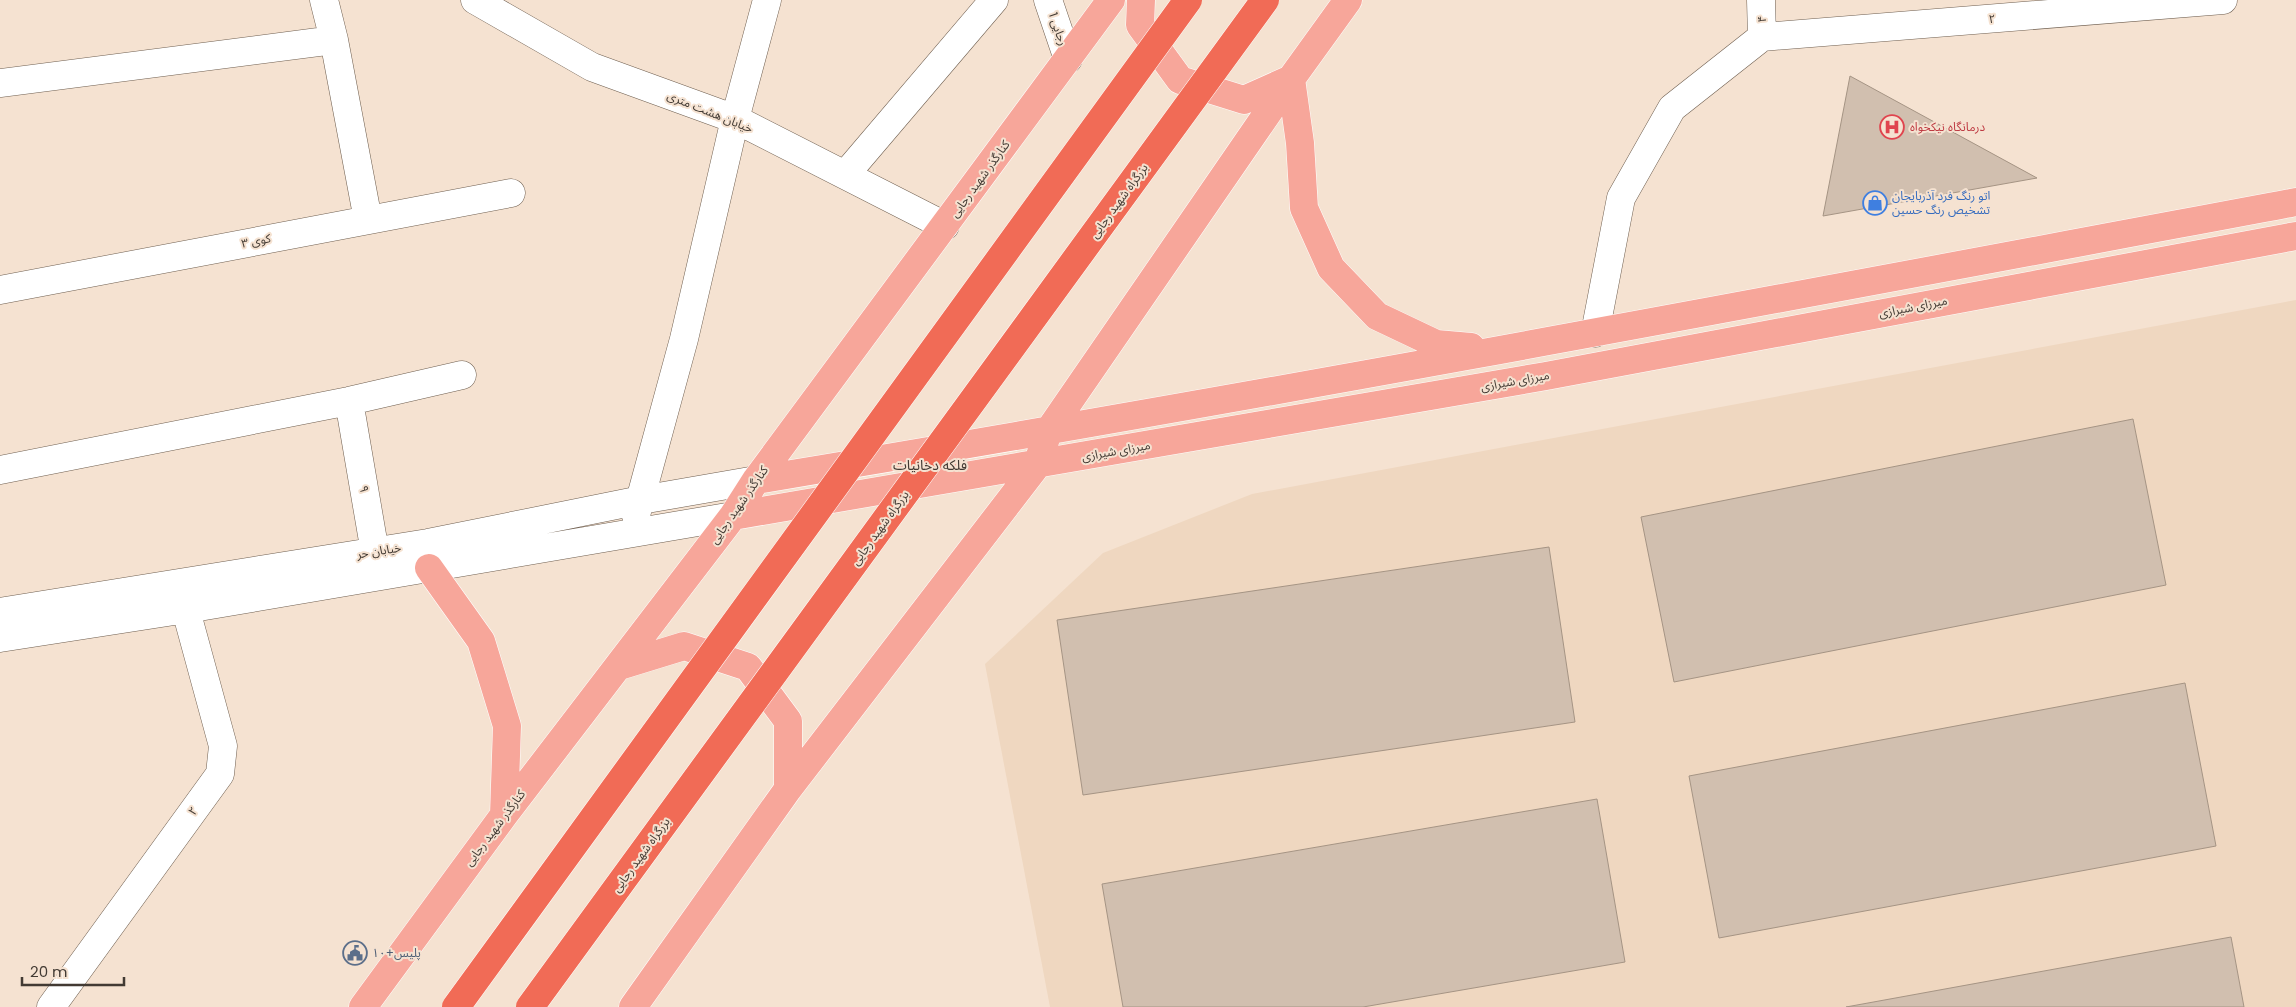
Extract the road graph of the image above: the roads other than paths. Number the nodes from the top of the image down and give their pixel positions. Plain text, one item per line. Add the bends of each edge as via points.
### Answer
1 (324, 0) edge
2 (475, 0) edge
3 (767, 0) edge
4 (994, 0) edge
5 (1048, 0) edge
6 (1111, 0) edge
7 (1141, 0) edge
8 (1188, 0) edge
9 (1265, 0) edge
10 (1348, 0) edge
11 (1761, 0) edge
12 (2223, 0) edge
13 (1762, 37) junction
14 (334, 40) junction
15 (1068, 59) junction
16 (1291, 79) junction
17 (0, 83) edge
18 (735, 119) junction
19 (846, 175) junction
20 (512, 193) dead end
21 (2296, 202) edge
22 (368, 220) junction
23 (945, 226) junction
24 (2296, 236) edge
25 (0, 290) edge
26 (1595, 333) junction
27 (1502, 350) junction
28 (462, 375) dead end
29 (350, 401) junction
30 (1048, 432) junction
31 (1037, 465) junction
32 (0, 470) edge
33 (756, 480) junction
34 (641, 500) junction
35 (732, 516) junction
36 (630, 533) junction
37 (377, 564) junction
38 (429, 568) junction
39 (183, 596) junction
40 (0, 612) edge
41 (0, 638) edge
42 (619, 666) junction
43 (788, 789) junction
44 (504, 815) junction
45 (51, 1007) edge
46 (363, 1007) edge
47 (456, 1007) edge
48 (530, 1007) edge
49 (633, 1007) edge

1 - 14 street
2 - 18 street, خیابان هشت متری via 592,67
3 - 18 street
4 - 19 street
5 - 15 street, رجایی 1
6 - 15 main road, کنارگذر شهید رجایی
7 - 16 main road via 1140,25 1180,80 1244,100
8 - 47 highway, bridge
9 - 48 highway, بزرگراه شهید رجایی, bridge
10 - 16 main road
11 - 13 street, ۴
12 - 13 street, ۲
13 - 26 street via 1672,108 1621,198
14 - 17 street
14 - 22 street
15 - 23 main road, کنارگذر شهید رجایی
16 - 27 main road via 1300,143 1304,208 1331,268 1377,316 1436,344
16 - 30 main road
18 - 19 street, خیابان هشت متری
18 - 34 street via 684,339
19 - 23 street, خیابان هشت متری
20 - 22 street, کوی ۳
21 - 26 main road
22 - 25 street, کوی ۳
23 - 33 main road, کنارگذر شهید رجایی
24 - 31 main road, میرزای شیرازی via 1546,376
26 - 27 main road
27 - 30 main road
28 - 29 street
29 - 32 street
29 - 37 street, ۹
30 - 31 main road
30 - 33 main road
31 - 35 main road, میرزای شیرازی
31 - 43 main road
33 - 34 street, خیابان حر
33 - 35 main road, کنارگذر شهید رجایی
34 - 36 street
34 - 37 street, خیابان حر via 428,543
35 - 36 street, خیابان حر
35 - 42 main road, کنارگذر شهید رجایی
36 - 38 street, خیابان حر
37 - 38 street, خیابان حر
37 - 39 street, خیابان حر
38 - 44 main road via 481,640 507,726
39 - 40 street, خیابان حر
39 - 41 street, خیابان حر
39 - 45 street, ۲ via 223,746 220,774
42 - 43 main road via 684,646 748,667 788,721
42 - 44 main road, کنارگذر شهید رجایی
43 - 49 main road
44 - 46 main road, کنارگذر شهید رجایی

